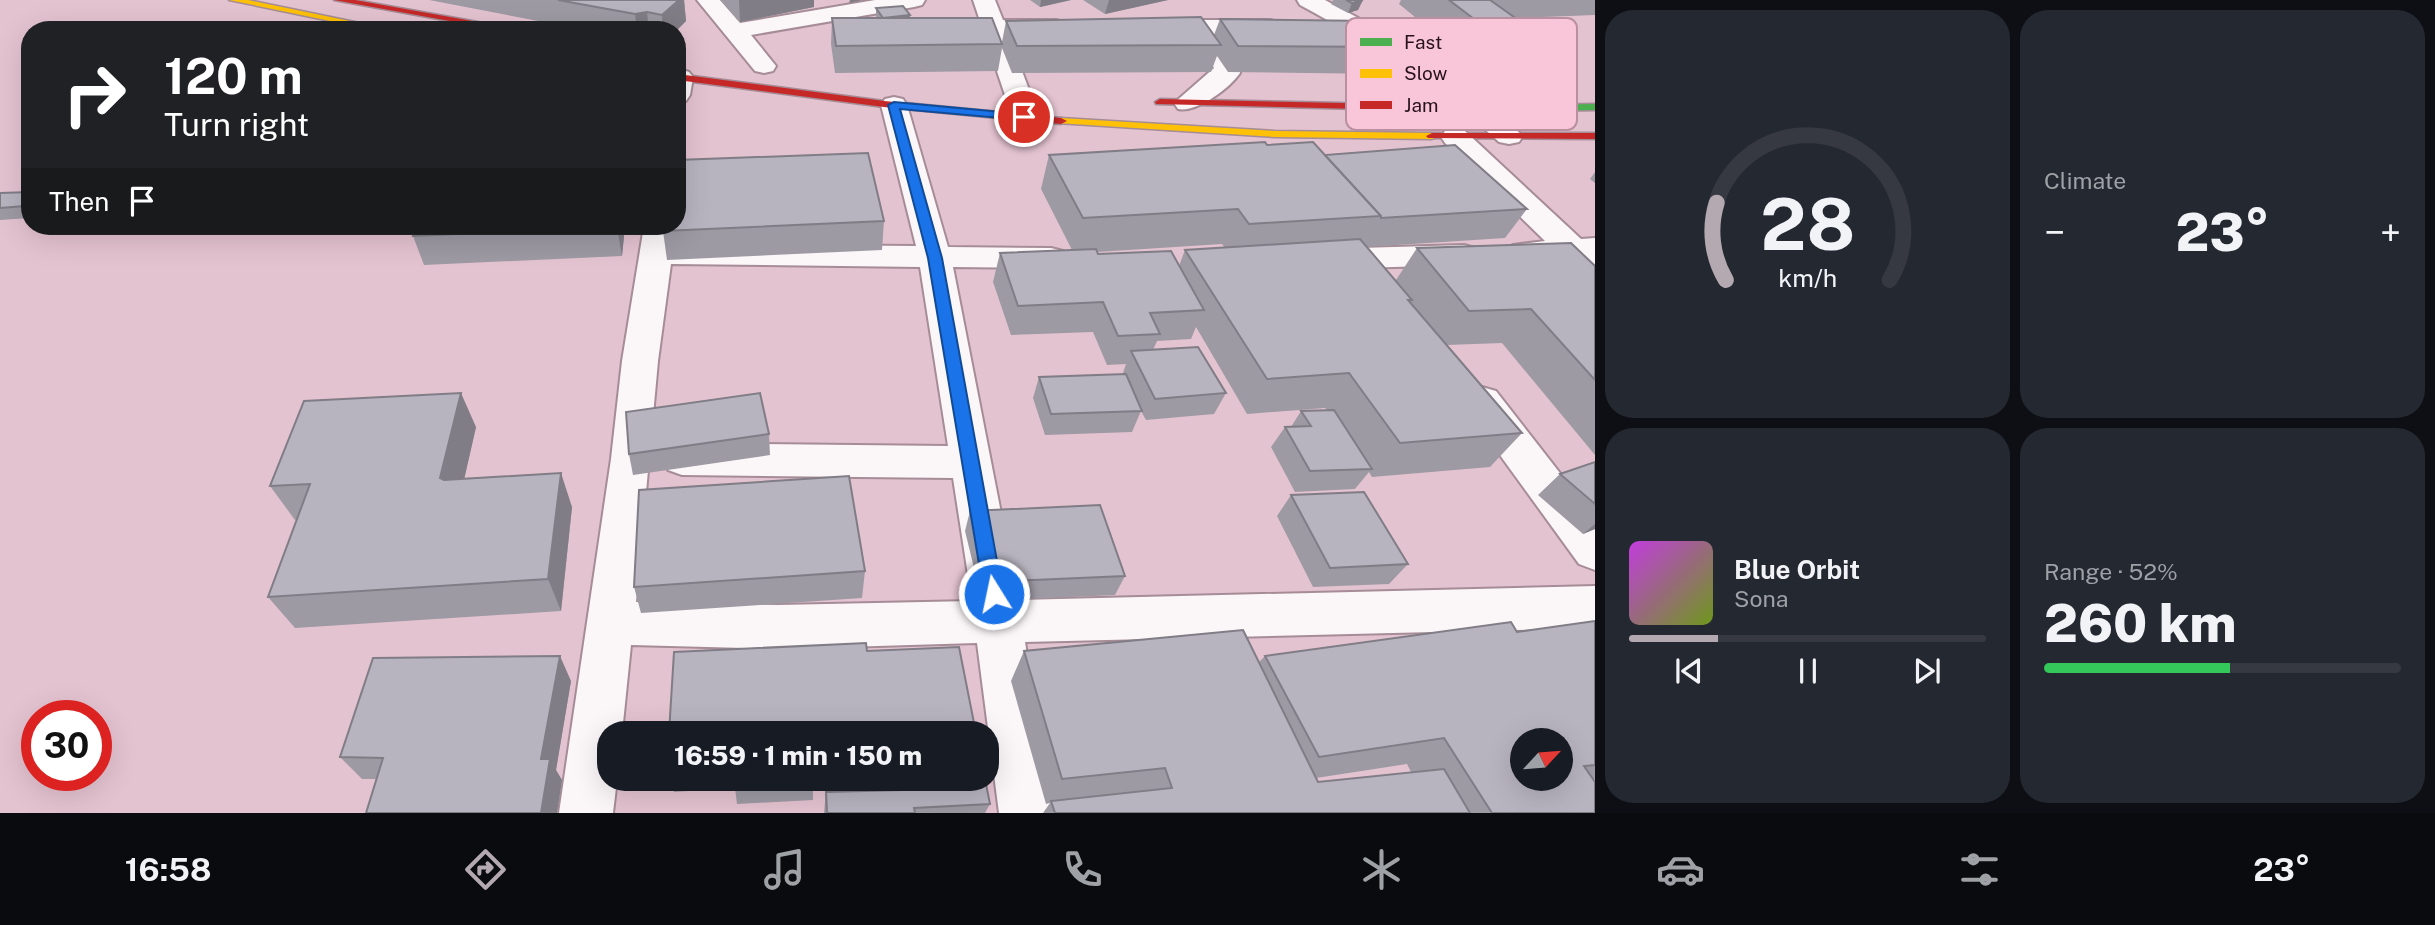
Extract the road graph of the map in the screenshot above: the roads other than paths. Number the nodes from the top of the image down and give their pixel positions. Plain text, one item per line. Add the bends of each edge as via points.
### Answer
1 (234, 0) edge
2 (339, 0) edge
3 (708, 0) edge
4 (914, 0) edge
5 (984, 0) edge
6 (1308, 0) edge
7 (1346, 20) edge
8 (344, 21) edge
9 (464, 21) edge
10 (996, 27) junction
11 (1078, 27) edge
12 (1133, 27) edge
13 (1201, 27) junction
14 (1346, 27) edge
15 (734, 31) junction
16 (739, 63) dead end
17 (770, 67) joint
18 (686, 84) edge
19 (1018, 95) dead end
20 (1148, 102) dead end
21 (1187, 103) junction
22 (894, 105) junction
23 (1346, 106) edge
24 (1577, 107) edge
25 (1595, 107) edge
26 (1503, 130) edge
27 (1509, 136) junction
28 (1595, 136) edge
29 (1455, 137) junction
30 (659, 240) edge
31 (1587, 256) edge
32 (935, 258) junction
33 (1087, 258) edge
34 (1293, 259) edge
35 (1376, 259) junction
36 (1401, 292) edge
37 (1465, 378) edge
38 (631, 459) junction
39 (971, 462) junction
40 (1595, 551) edge
41 (1595, 607) edge
42 (998, 620) junction
43 (609, 622) junction
44 (586, 813) edge
45 (1026, 813) edge

1 - 8 main road
2 - 9 main road
3 - 15 street
4 - 15 street
5 - 10 street
6 - 7 street
10 - 11 street
10 - 19 street
12 - 13 street
13 - 14 street
13 - 21 street via 1227,73
15 - 17 street
16 - 17 main road
18 - 22 main road
20 - 21 main road
21 - 23 main road
22 - 29 main road via 1231,132
22 - 32 street
24 - 25 main road
26 - 27 street
27 - 28 main road
27 - 29 main road
29 - 31 street
30 - 32 street
30 - 38 street
31 - 35 street
32 - 33 street
32 - 39 street
34 - 35 street
35 - 36 street
37 - 40 street
38 - 39 street
38 - 43 street
39 - 42 street
41 - 42 street
42 - 43 street via 778,627
42 - 45 street
43 - 44 street

